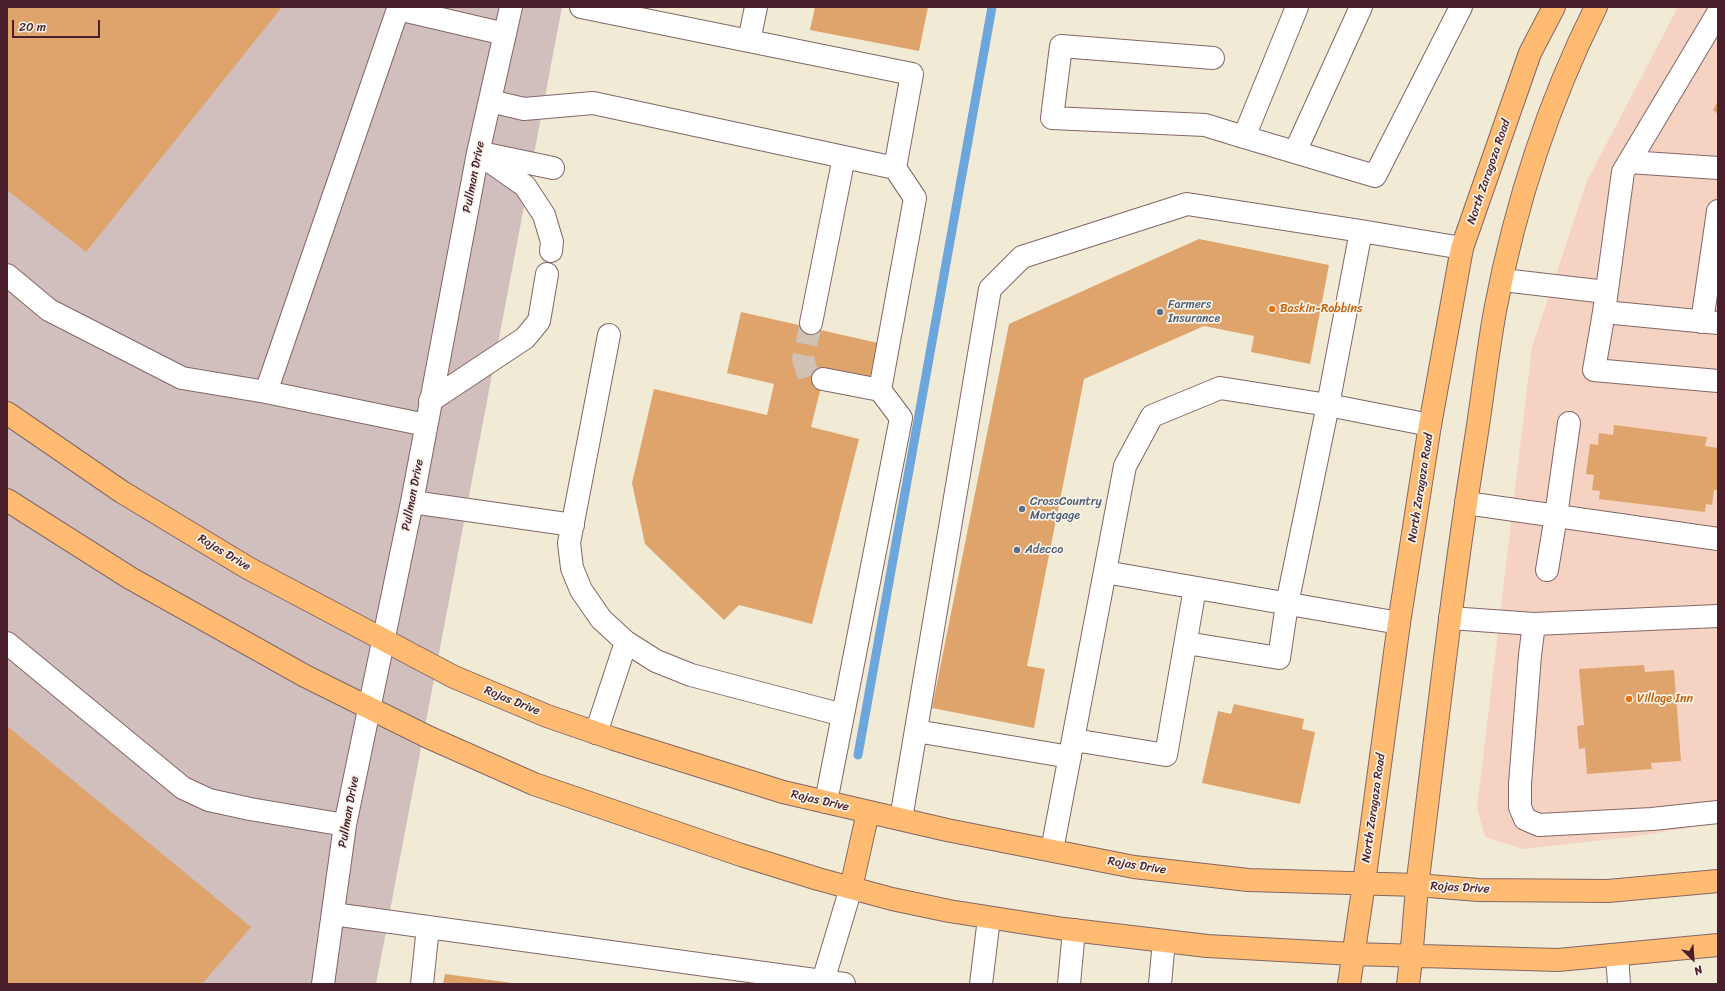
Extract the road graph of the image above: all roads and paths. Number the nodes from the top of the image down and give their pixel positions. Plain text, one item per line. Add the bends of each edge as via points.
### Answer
1 (511, 7) edge
2 (581, 7) edge
3 (756, 7) edge
4 (1297, 7) edge
5 (1361, 7) edge
6 (1462, 7) edge
7 (1554, 7) edge
8 (1596, 7) edge
9 (398, 8) edge
10 (1718, 13) edge
11 (505, 34) junction
12 (749, 41) junction
13 (1213, 58) dead end
14 (490, 101) junction
15 (1244, 137) junction
16 (1295, 152) junction
17 (478, 153) junction
18 (844, 157) junction
19 (1629, 162) junction
20 (553, 168) dead end
21 (895, 168) junction
22 (1718, 168) edge
23 (1718, 211) edge
24 (1361, 231) junction
25 (1462, 248) junction
26 (551, 250) dead end
27 (547, 274) dead end
28 (7, 275) edge
29 (1503, 280) junction
30 (1605, 302) junction
31 (1710, 322) edge
32 (811, 323) tunnel mouth
33 (609, 336) dead end
34 (823, 379) tunnel mouth
35 (1718, 380) edge
36 (880, 390) junction
37 (266, 392) junction
38 (430, 401) junction
39 (1328, 405) junction
40 (7, 412) edge
41 (1569, 423) dead end
42 (426, 425) junction
43 (1430, 425) junction
44 (7, 500) edge
45 (412, 502) junction
46 (1466, 503) junction
47 (1556, 516) junction
48 (573, 525) junction
49 (1718, 539) edge
50 (1547, 570) dead end
51 (1105, 572) junction
52 (1195, 588) junction
53 (1287, 604) junction
54 (1718, 616) edge
55 (1450, 618) junction
56 (1399, 623) junction
57 (1534, 624) junction
58 (384, 641) junction
59 (626, 642) junction
60 (7, 643) edge
61 (1186, 643) junction
62 (368, 707) junction
63 (843, 715) junction
64 (916, 732) junction
65 (596, 733) junction
66 (1072, 749) junction
67 (826, 802) junction
68 (868, 812) junction
69 (1718, 812) edge
70 (901, 819) junction
71 (345, 825) junction
72 (1052, 850) junction
73 (1718, 881) edge
74 (1364, 883) junction
75 (1417, 885) junction
76 (851, 888) junction
77 (333, 914) junction
78 (989, 918) junction
79 (428, 927) junction
80 (1074, 930) junction
81 (1164, 941) junction
82 (1718, 946) edge
83 (1353, 954) junction
84 (1617, 955) junction
85 (1412, 956) junction
86 (823, 981) junction
87 (323, 984) edge
88 (422, 984) edge
89 (844, 984) edge
90 (981, 984) edge
91 (1069, 984) edge
92 (1160, 984) edge
93 (1349, 984) edge
94 (1408, 984) edge
95 (1620, 984) edge

1 - 11 street, Pullman Drive
2 - 12 street
3 - 12 street
4 - 15 street
5 - 16 street
6 - 16 street via 1375,176
7 - 25 main road, North Zaragoza Road via 1530,53
8 - 29 main road via 1546,122 1517,214
9 - 11 street
9 - 37 street
10 - 19 street
11 - 14 street, Pullman Drive
12 - 21 street via 912,74
13 - 15 street via 1061,46 1052,118 1205,125
14 - 17 street, Pullman Drive
14 - 18 street via 524,109 593,103
15 - 16 street
17 - 20 street
17 - 26 street via 526,186 544,216 552,242
17 - 38 street, Pullman Drive
18 - 21 street
18 - 32 street
19 - 22 street
19 - 30 street via 1623,172
21 - 36 street via 915,198
23 - 31 street
24 - 25 street
24 - 39 street
24 - 64 street via 1187,204 1022,257 990,289
25 - 43 main road, North Zaragoza Road
27 - 38 street via 539,321 525,338
28 - 37 street via 49,310 182,378
29 - 30 street
29 - 46 main road
30 - 31 street
30 - 35 street via 1594,370
33 - 48 street
34 - 36 street
36 - 63 street via 901,418
37 - 42 street
38 - 42 street, Pullman Drive
39 - 43 street
39 - 51 street via 1220,388 1152,416 1125,466
39 - 53 street
40 - 58 main road, Rojas Drive via 136,500 248,568
41 - 47 street
42 - 45 street, Pullman Drive
43 - 56 main road, North Zaragoza Road
44 - 62 main road via 130,578 305,676
45 - 48 street
45 - 58 street, Pullman Drive
46 - 47 street
46 - 55 main road
47 - 49 street
47 - 50 street
48 - 59 street via 569,543 572,568 581,590 601,619
51 - 52 street
51 - 66 street
52 - 53 street
52 - 61 street
53 - 56 street
53 - 61 street via 1279,658
54 - 57 street
55 - 57 street
55 - 75 main road
56 - 74 main road, North Zaragoza Road
57 - 69 street via 1520,784 1520,807 1525,819 1539,825 1652,819
58 - 62 street, Pullman Drive
58 - 65 main road, Rojas Drive via 454,677 547,716
59 - 63 street via 656,661 691,675
59 - 65 street
60 - 71 street via 183,788 209,800 243,808
61 - 66 street via 1166,755
62 - 71 street, Pullman Drive
62 - 76 main road via 534,784 741,855
63 - 67 street
64 - 66 street
64 - 70 street
65 - 67 main road, Rojas Drive via 783,792
66 - 72 street
67 - 68 main road, Rojas Drive
68 - 70 main road, Rojas Drive
68 - 76 main road
70 - 72 main road, Rojas Drive
71 - 77 street, Pullman Drive
72 - 74 main road, Rojas Drive via 1134,867 1248,880
73 - 75 main road, Rojas Drive via 1608,891 1478,890
74 - 75 main road, Rojas Drive
74 - 83 main road, North Zaragoza Road
75 - 85 main road
76 - 78 main road
76 - 86 street
77 - 79 street
77 - 87 street, Pullman Drive
78 - 80 main road
78 - 90 street
79 - 86 street
79 - 88 street
80 - 81 main road
80 - 91 street
81 - 83 main road via 1207,946
81 - 92 street
82 - 84 main road
83 - 85 main road
83 - 93 main road, North Zaragoza Road
84 - 85 main road via 1558,960
84 - 95 street
85 - 94 main road
86 - 89 street

